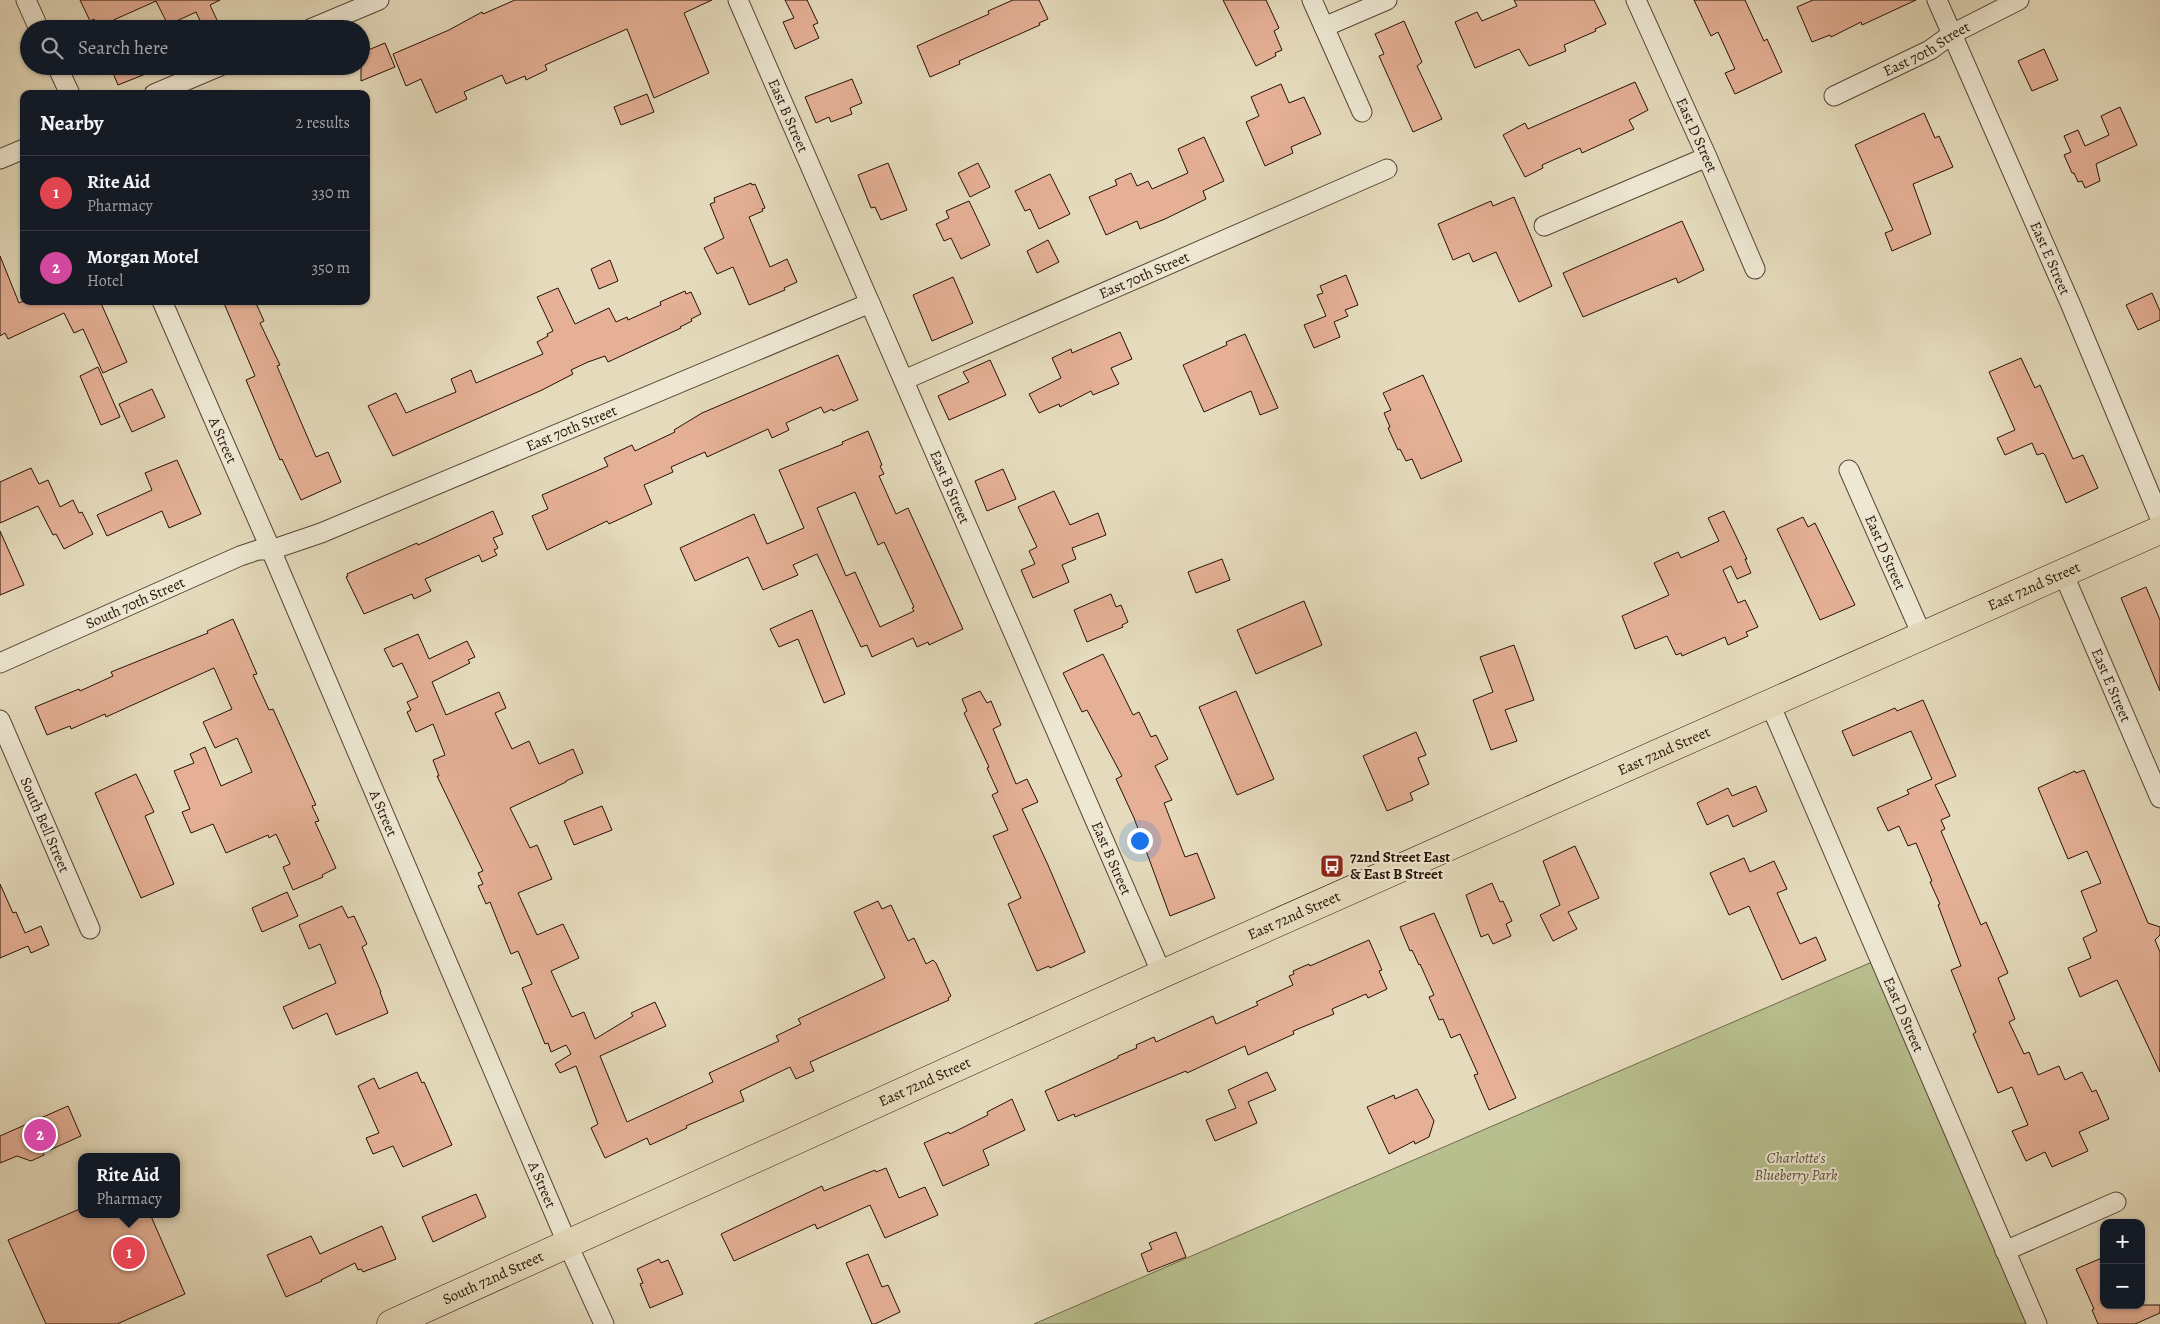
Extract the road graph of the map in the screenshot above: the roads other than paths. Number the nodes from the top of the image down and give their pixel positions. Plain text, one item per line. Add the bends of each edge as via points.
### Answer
1 (26, 0) edge
2 (379, 0) edge
3 (738, 0) edge
4 (1312, 0) edge
5 (1387, 0) edge
6 (1636, 0) edge
7 (1937, 0) edge
8 (2019, 0) edge
9 (36, 20) edge
10 (331, 20) edge
11 (1324, 27) junction
12 (1952, 34) junction
13 (61, 75) edge
14 (199, 75) edge
15 (68, 90) edge
16 (163, 90) edge
17 (1834, 96) dead end
18 (1362, 112) dead end
19 (20, 151) edge
20 (1708, 157) junction
21 (0, 159) edge
22 (1386, 169) dead end
23 (1544, 226) dead end
24 (1755, 270) dead end
25 (870, 303) junction
26 (164, 305) edge
27 (904, 380) junction
28 (1850, 470) dead end
29 (2160, 518) edge
30 (2160, 530) edge
31 (271, 550) junction
32 (2064, 573) junction
33 (1922, 636) junction
34 (0, 663) edge
35 (1770, 704) junction
36 (0, 720) edge
37 (2160, 798) edge
38 (90, 929) dead end
39 (1162, 974) junction
40 (2116, 1202) dead end
41 (568, 1245) junction
42 (2005, 1251) junction
43 (391, 1324) edge
44 (604, 1324) edge
45 (2037, 1324) edge

1 - 9 street
2 - 10 street
3 - 25 street, East B Street
4 - 11 street
5 - 11 street
6 - 20 street, East D Street
7 - 12 street, East E Street
8 - 12 street, East 70th Street
11 - 18 street
12 - 17 street, East 70th Street via 1930,50
12 - 29 street, East E Street
13 - 15 street
14 - 16 street
19 - 21 street
20 - 23 street
20 - 24 street, East D Street
22 - 27 street, East 70th Street
25 - 27 street, East B Street
25 - 31 street, East 70th Street via 321,533
26 - 31 street, A Street
27 - 39 street, East B Street
28 - 33 street, East D Street
30 - 32 main road, East 72nd Street
31 - 34 street, South 70th Street via 240,556
31 - 41 street, A Street
32 - 33 main road, East 72nd Street
32 - 37 street, East E Street
33 - 35 main road, East 72nd Street
35 - 39 main road, East 72nd Street
35 - 42 street, East D Street
36 - 38 street, South Bell Street
39 - 41 main road, East 72nd Street
40 - 42 street
41 - 43 main road, South 72nd Street
41 - 44 street, A Street
42 - 45 street, East D Street

